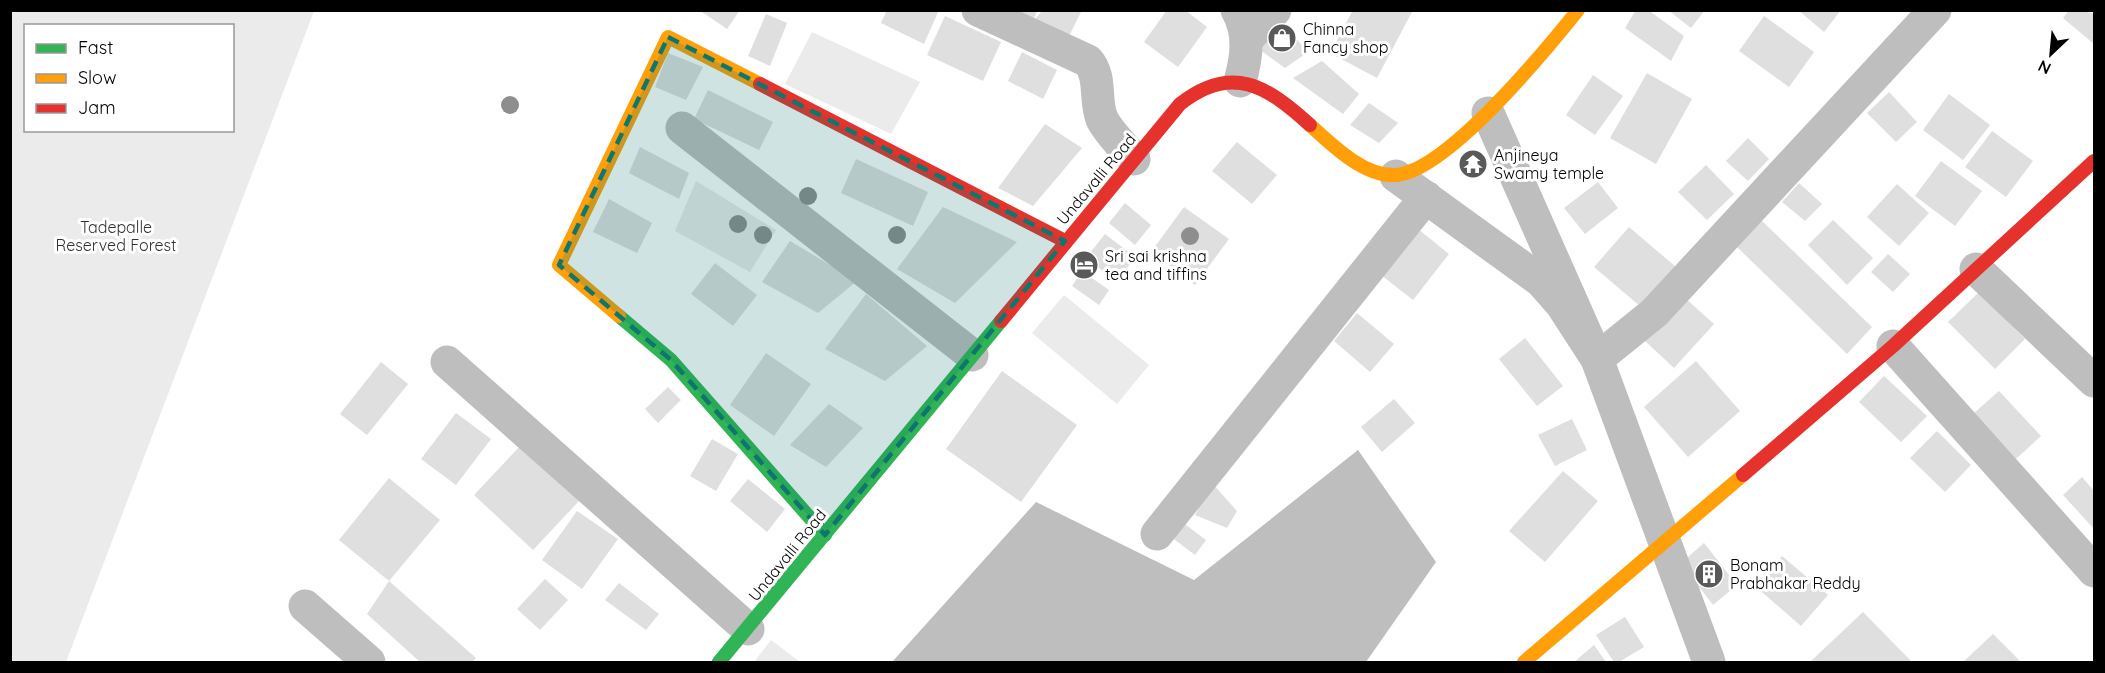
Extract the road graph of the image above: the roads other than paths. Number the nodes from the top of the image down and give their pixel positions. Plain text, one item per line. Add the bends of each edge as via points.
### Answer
1 (978, 10) edge
2 (1275, 10) edge
3 (1578, 10) edge
4 (1935, 10) edge
5 (1242, 25) edge
6 (1240, 81) junction
7 (1488, 113) junction
8 (682, 128) dead end
9 (1134, 159) junction
10 (2094, 161) edge
11 (1396, 176) junction
12 (1426, 197) junction
13 (1065, 241) junction
14 (1976, 269) junction
15 (1893, 346) junction
16 (972, 355) junction
17 (1597, 359) junction
18 (447, 362) dead end
19 (2094, 381) edge
20 (1157, 534) dead end
21 (825, 535) junction
22 (1664, 540) junction
23 (2094, 571) edge
24 (305, 606) dead end
25 (748, 629) junction
26 (369, 663) edge
27 (719, 663) edge
28 (1524, 663) edge
29 (1709, 663) edge

1 - 9 street via 1088,61 1096,70 1098,107 1103,121
2 - 5 street
3 - 7 street
4 - 17 street via 1654,313
5 - 6 street via 1246,60
6 - 9 street, Undavalli Road via 1206,86 1180,104
6 - 11 street via 1272,94 1363,167
7 - 11 street via 1422,167
7 - 17 street
8 - 16 street
9 - 13 street, Undavalli Road
10 - 14 street
11 - 12 street
12 - 17 street via 1541,281 1562,305
12 - 20 street
13 - 16 street, Undavalli Road
13 - 21 street via 668,37 559,265 671,360
14 - 15 street
14 - 19 street
15 - 22 street
15 - 23 street
16 - 21 street, Undavalli Road
17 - 22 street
18 - 25 street
21 - 25 street, Undavalli Road
22 - 28 street
22 - 29 street
24 - 26 street
25 - 27 street, Undavalli Road

